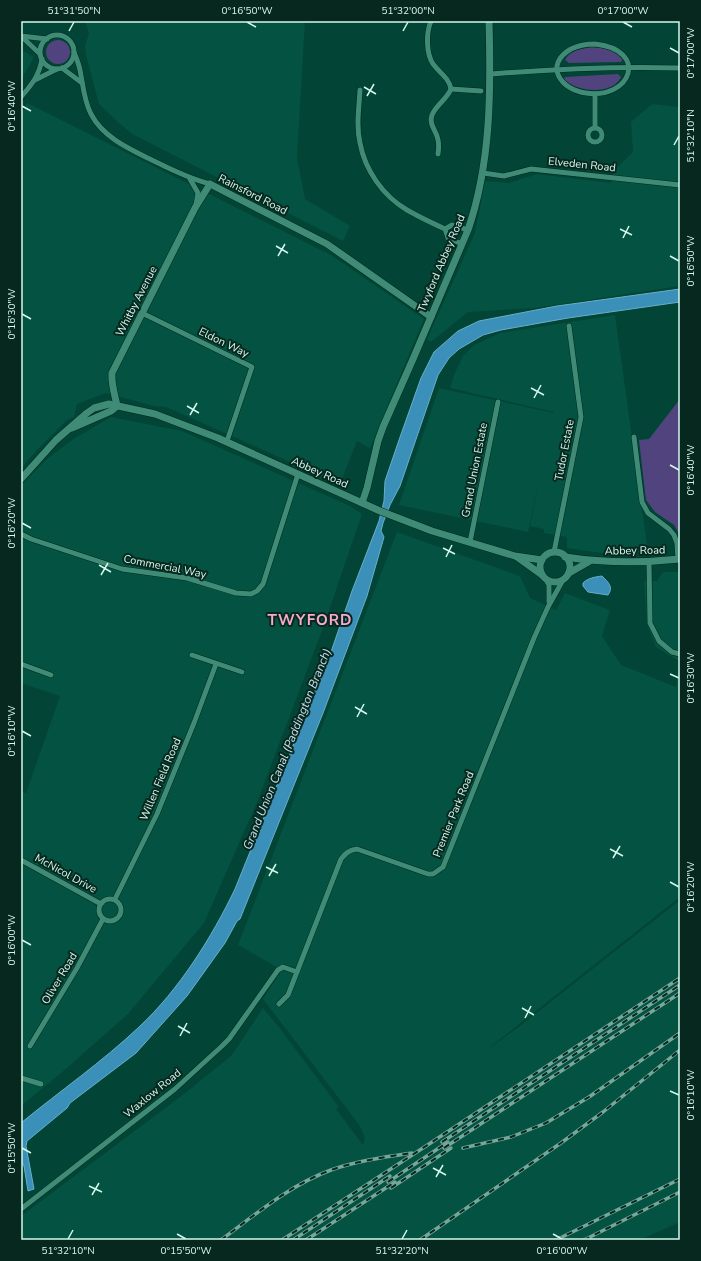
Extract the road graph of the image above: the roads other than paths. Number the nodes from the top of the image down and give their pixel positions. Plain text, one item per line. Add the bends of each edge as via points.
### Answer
1 (431, 21) edge
2 (489, 21) edge
3 (21, 36) edge
4 (47, 38) junction
5 (74, 52) junction
6 (41, 57) junction
7 (630, 67) junction
8 (680, 68) edge
9 (60, 69) junction
10 (557, 69) junction
11 (491, 74) junction
12 (34, 81) junction
13 (82, 83) junction
14 (360, 90) dead end
15 (451, 90) junction
16 (481, 91) dead end
17 (595, 94) junction
18 (21, 97) edge
19 (594, 128) dead end
20 (438, 154) dead end
21 (483, 173) junction
22 (190, 179) junction
23 (210, 184) junction
24 (680, 185) edge
25 (195, 208) junction
26 (445, 229) junction
27 (468, 230) junction
28 (462, 244) junction
29 (142, 313) junction
30 (431, 317) junction
31 (569, 326) dead end
32 (498, 402) dead end
33 (117, 406) junction
34 (634, 437) dead end
35 (227, 441) junction
36 (298, 474) junction
37 (21, 479) edge
38 (362, 503) junction
39 (21, 534) edge
40 (470, 542) junction
41 (554, 552) junction
42 (515, 556) junction
43 (566, 557) junction
44 (679, 559) edge
45 (542, 560) junction
46 (590, 561) junction
47 (649, 562) junction
48 (569, 573) junction
49 (544, 577) junction
50 (563, 580) junction
51 (548, 607) junction
52 (680, 654) edge
53 (192, 656) dead end
54 (21, 664) edge
55 (216, 664) junction
56 (242, 672) dead end
57 (51, 674) dead end
58 (21, 860) edge
59 (115, 899) junction
60 (100, 904) junction
61 (103, 919) junction
62 (297, 972) junction
63 (279, 1004) dead end
64 (30, 1046) dead end
65 (21, 1078) edge
66 (41, 1084) dead end
67 (21, 1209) edge

1 - 15 street via 428,54 447,78
2 - 11 street, Twyford Abbey Road
3 - 4 street
3 - 6 street
4 - 5 street via 59,35 66,37
4 - 6 street via 43,44
5 - 9 street via 69,65
5 - 13 street, Rainsford Road
6 - 9 street via 47,66
6 - 12 street via 40,70
7 - 8 street
7 - 10 street
7 - 10 street via 621,52 609,46 595,44 572,48 561,57
7 - 17 street via 627,77 620,86
9 - 12 street
9 - 13 street
10 - 11 street
10 - 17 street via 559,78 569,87
11 - 21 street, Twyford Abbey Road
12 - 18 street
13 - 22 street, Rainsford Road via 90,113 100,127 127,147
14 - 26 street via 360,144 376,182 406,209
15 - 16 street
15 - 20 street via 432,115 431,124 439,144
17 - 19 street
21 - 24 street, Elveden Road via 504,176 531,169
21 - 27 street, Twyford Abbey Road
22 - 23 street, Rainsford Road
22 - 25 street, Whitby Avenue via 198,194
23 - 25 street, Whitby Avenue
23 - 30 street, Rainsford Road via 327,244
25 - 29 street, Whitby Avenue
26 - 27 street via 452,225
26 - 28 street via 448,238
27 - 28 street, Twyford Abbey Road
28 - 30 street, Twyford Abbey Road
29 - 33 street, Whitby Avenue via 112,373 111,380
29 - 35 street, Eldon Way via 252,367
30 - 38 street, Twyford Abbey Road via 383,427
31 - 41 street, Tudor Estate via 581,417
32 - 40 street, Grand Union Estate
33 - 35 street, Abbey Road via 155,414
33 - 37 street, Abbey Road via 109,404 87,413 45,452
34 - 44 street via 642,502 648,513 674,535
35 - 36 street, Abbey Road
36 - 38 street, Abbey Road
36 - 39 street, Commercial Way via 263,584 251,594 236,593 187,578 122,569
38 - 40 street, Abbey Road via 390,516
40 - 42 street, Abbey Road
41 - 43 street
41 - 45 street
42 - 45 street, Abbey Road
42 - 49 street, Abbey Road
43 - 46 street, Abbey Road
43 - 48 street
44 - 47 street, Abbey Road
45 - 49 street via 540,566
46 - 47 street, Abbey Road
46 - 48 street, Abbey Road
47 - 52 street via 650,623 659,641 672,652
48 - 50 street
49 - 50 street via 554,582
49 - 51 street, Premier Park Road via 549,589
50 - 51 street, Premier Park Road
51 - 62 street, Premier Park Road via 443,868 428,874 357,849 345,853
53 - 55 street
54 - 57 street
55 - 56 street
55 - 59 street, Willen Field Road via 157,814
58 - 60 street, McNicol Drive
59 - 60 street via 105,899
59 - 61 street via 121,908 120,915 110,921
60 - 61 street via 99,910
61 - 64 street, Oliver Road
62 - 63 street, Premier Park Road via 288,995
62 - 67 street, Waxlow Road via 283,967 278,970 222,1046 175,1089
65 - 66 street

